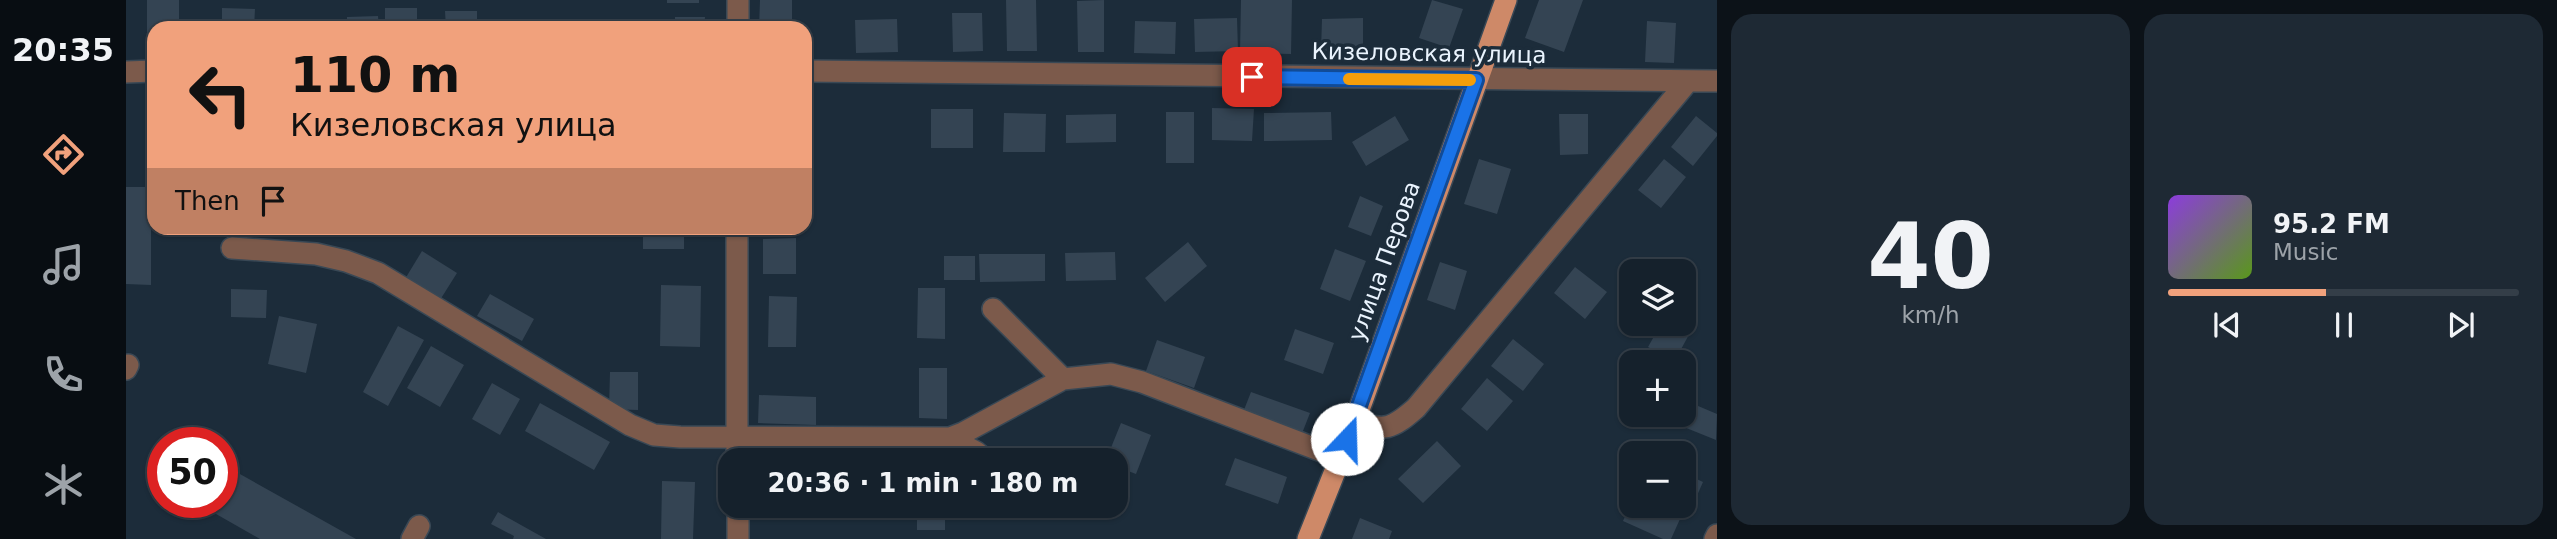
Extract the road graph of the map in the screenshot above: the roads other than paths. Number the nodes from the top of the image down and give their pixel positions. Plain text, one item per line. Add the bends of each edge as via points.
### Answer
1 (738, 0) edge
2 (1506, 0) edge
3 (738, 21) edge
4 (147, 71) edge
5 (812, 71) edge
6 (126, 72) edge
7 (1476, 80) junction
8 (1688, 81) junction
9 (1717, 81) edge
10 (737, 235) edge
11 (232, 248) dead end
12 (993, 309) dead end
13 (1063, 379) junction
14 (1355, 421) junction
15 (737, 438) junction
16 (950, 438) junction
17 (737, 448) edge
18 (969, 448) edge
19 (1340, 458) junction
20 (738, 518) edge
21 (738, 539) edge
22 (1308, 539) edge

1 - 3 street
2 - 7 main road, улица Перова
4 - 6 street
5 - 7 street, Кизеловская улица
7 - 8 street, Кизеловская улица
7 - 14 main road, улица Перова
8 - 9 street, Кизеловская улица
8 - 14 street via 1416,408 1398,424 1382,429
10 - 15 street
11 - 15 street via 316,254 378,273 630,425 654,435
12 - 13 street
13 - 16 street
13 - 19 street via 1111,374 1142,382
14 - 19 main road, улица Перова
15 - 16 street
15 - 17 street
16 - 18 street
19 - 22 main road, улица Перова
20 - 21 street

